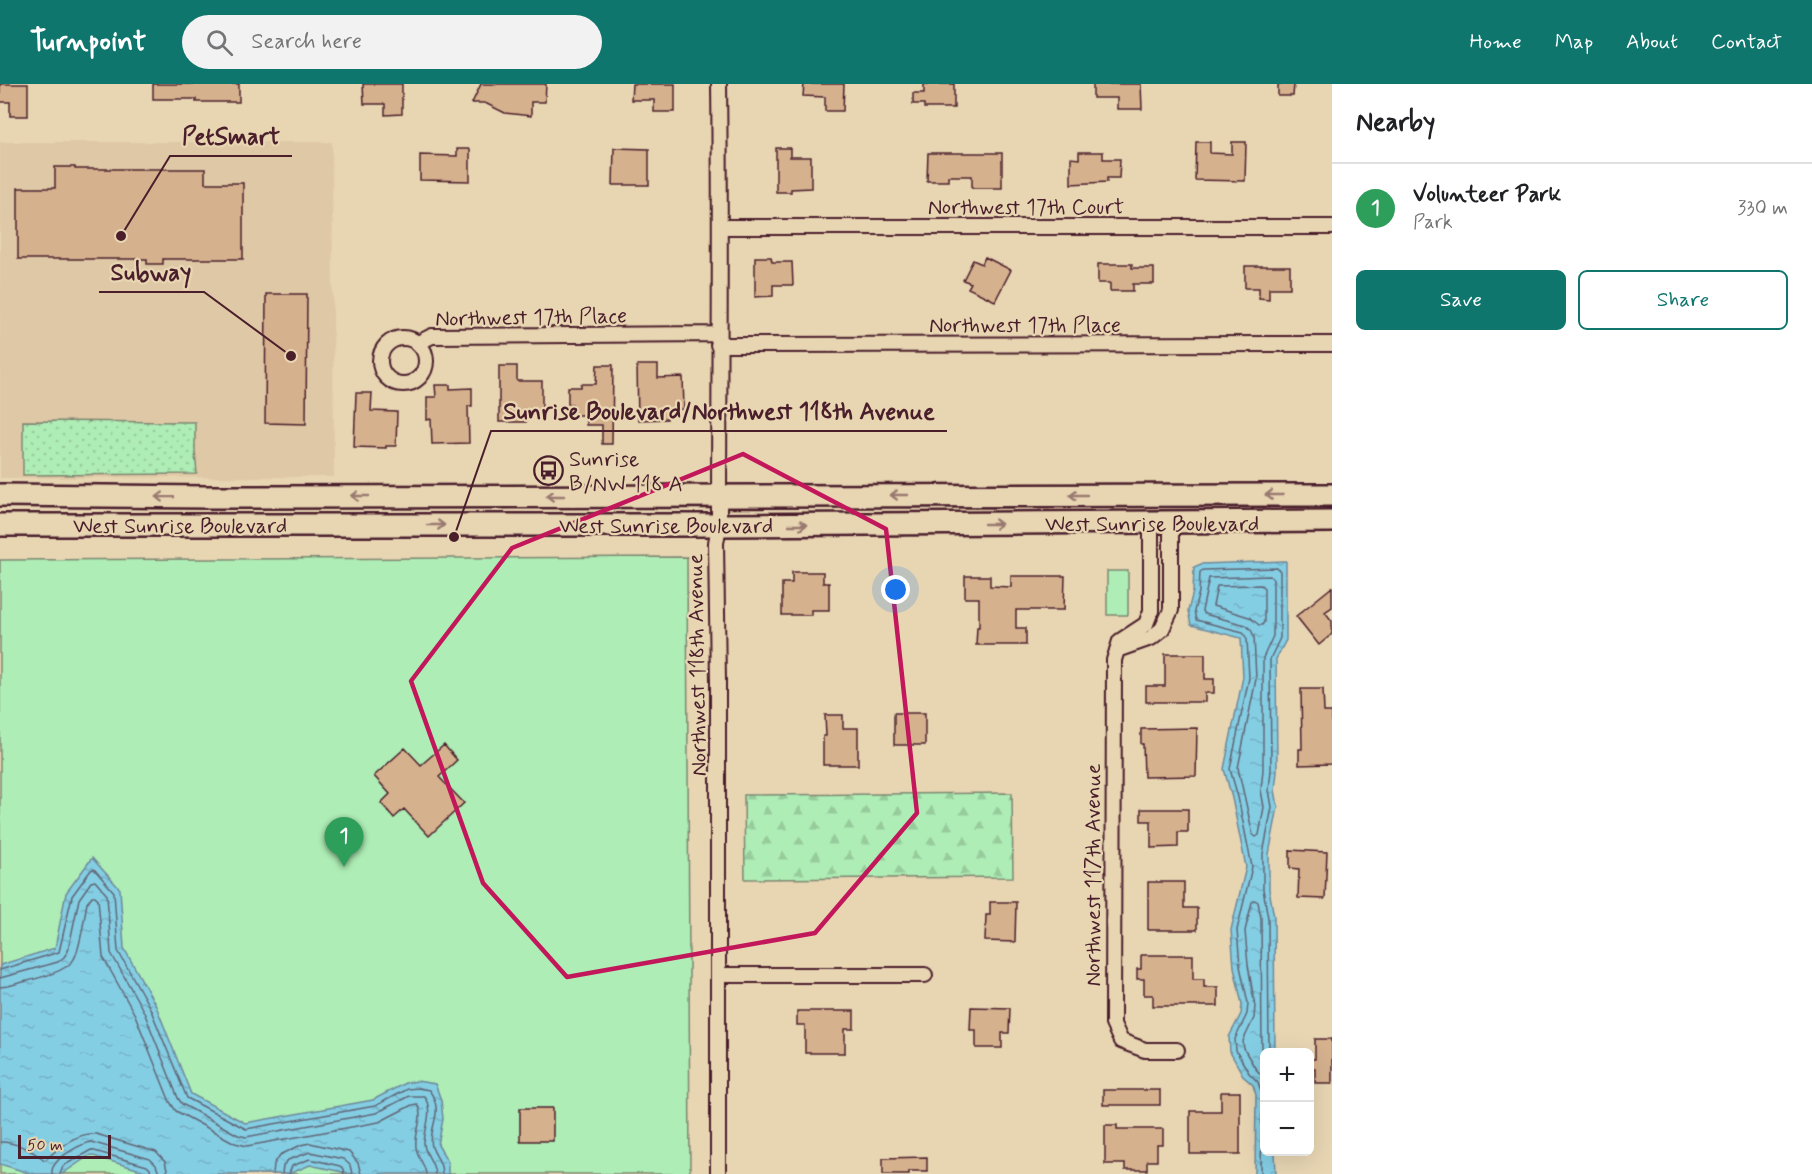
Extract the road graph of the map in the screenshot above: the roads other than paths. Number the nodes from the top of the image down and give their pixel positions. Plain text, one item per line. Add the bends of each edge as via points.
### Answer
1 (719, 84) edge
2 (720, 227) junction
3 (1332, 227) edge
4 (718, 340) junction
5 (418, 344) dead end
6 (1332, 344) edge
7 (0, 495) edge
8 (719, 495) junction
9 (1332, 495) edge
10 (1332, 521) edge
11 (1161, 522) junction
12 (0, 525) edge
13 (719, 525) junction
14 (1151, 584) junction
15 (1171, 584) junction
16 (1117, 650) junction
17 (719, 975) junction
18 (926, 975) dead end
19 (1177, 1050) dead end
20 (718, 1174) edge

1 - 2 street, Northwest 118th Avenue
2 - 3 street, Northwest 17th Court
2 - 4 street, Northwest 118th Avenue
4 - 5 street, Northwest 17th Place via 432,336
4 - 6 street, Northwest 17th Place
4 - 8 street, Northwest 118th Avenue
8 -> 7 highway, West Sunrise Boulevard
9 -> 8 highway, West Sunrise Boulevard
8 - 13 street, Northwest 118th Avenue
10 - 11 highway, West Sunrise Boulevard
13 -> 11 highway, West Sunrise Boulevard
11 - 14 street
11 - 15 street
12 -> 13 highway, West Sunrise Boulevard
13 - 17 street, Northwest 118th Avenue
14 - 15 street
14 - 16 street via 1151,611 1146,624 1120,641
15 - 16 street via 1171,610 1162,629 1151,638
16 - 19 street, Northwest 117th Avenue via 1113,1024 1121,1041 1146,1050
17 - 18 street
17 - 20 street, Northwest 118th Avenue

